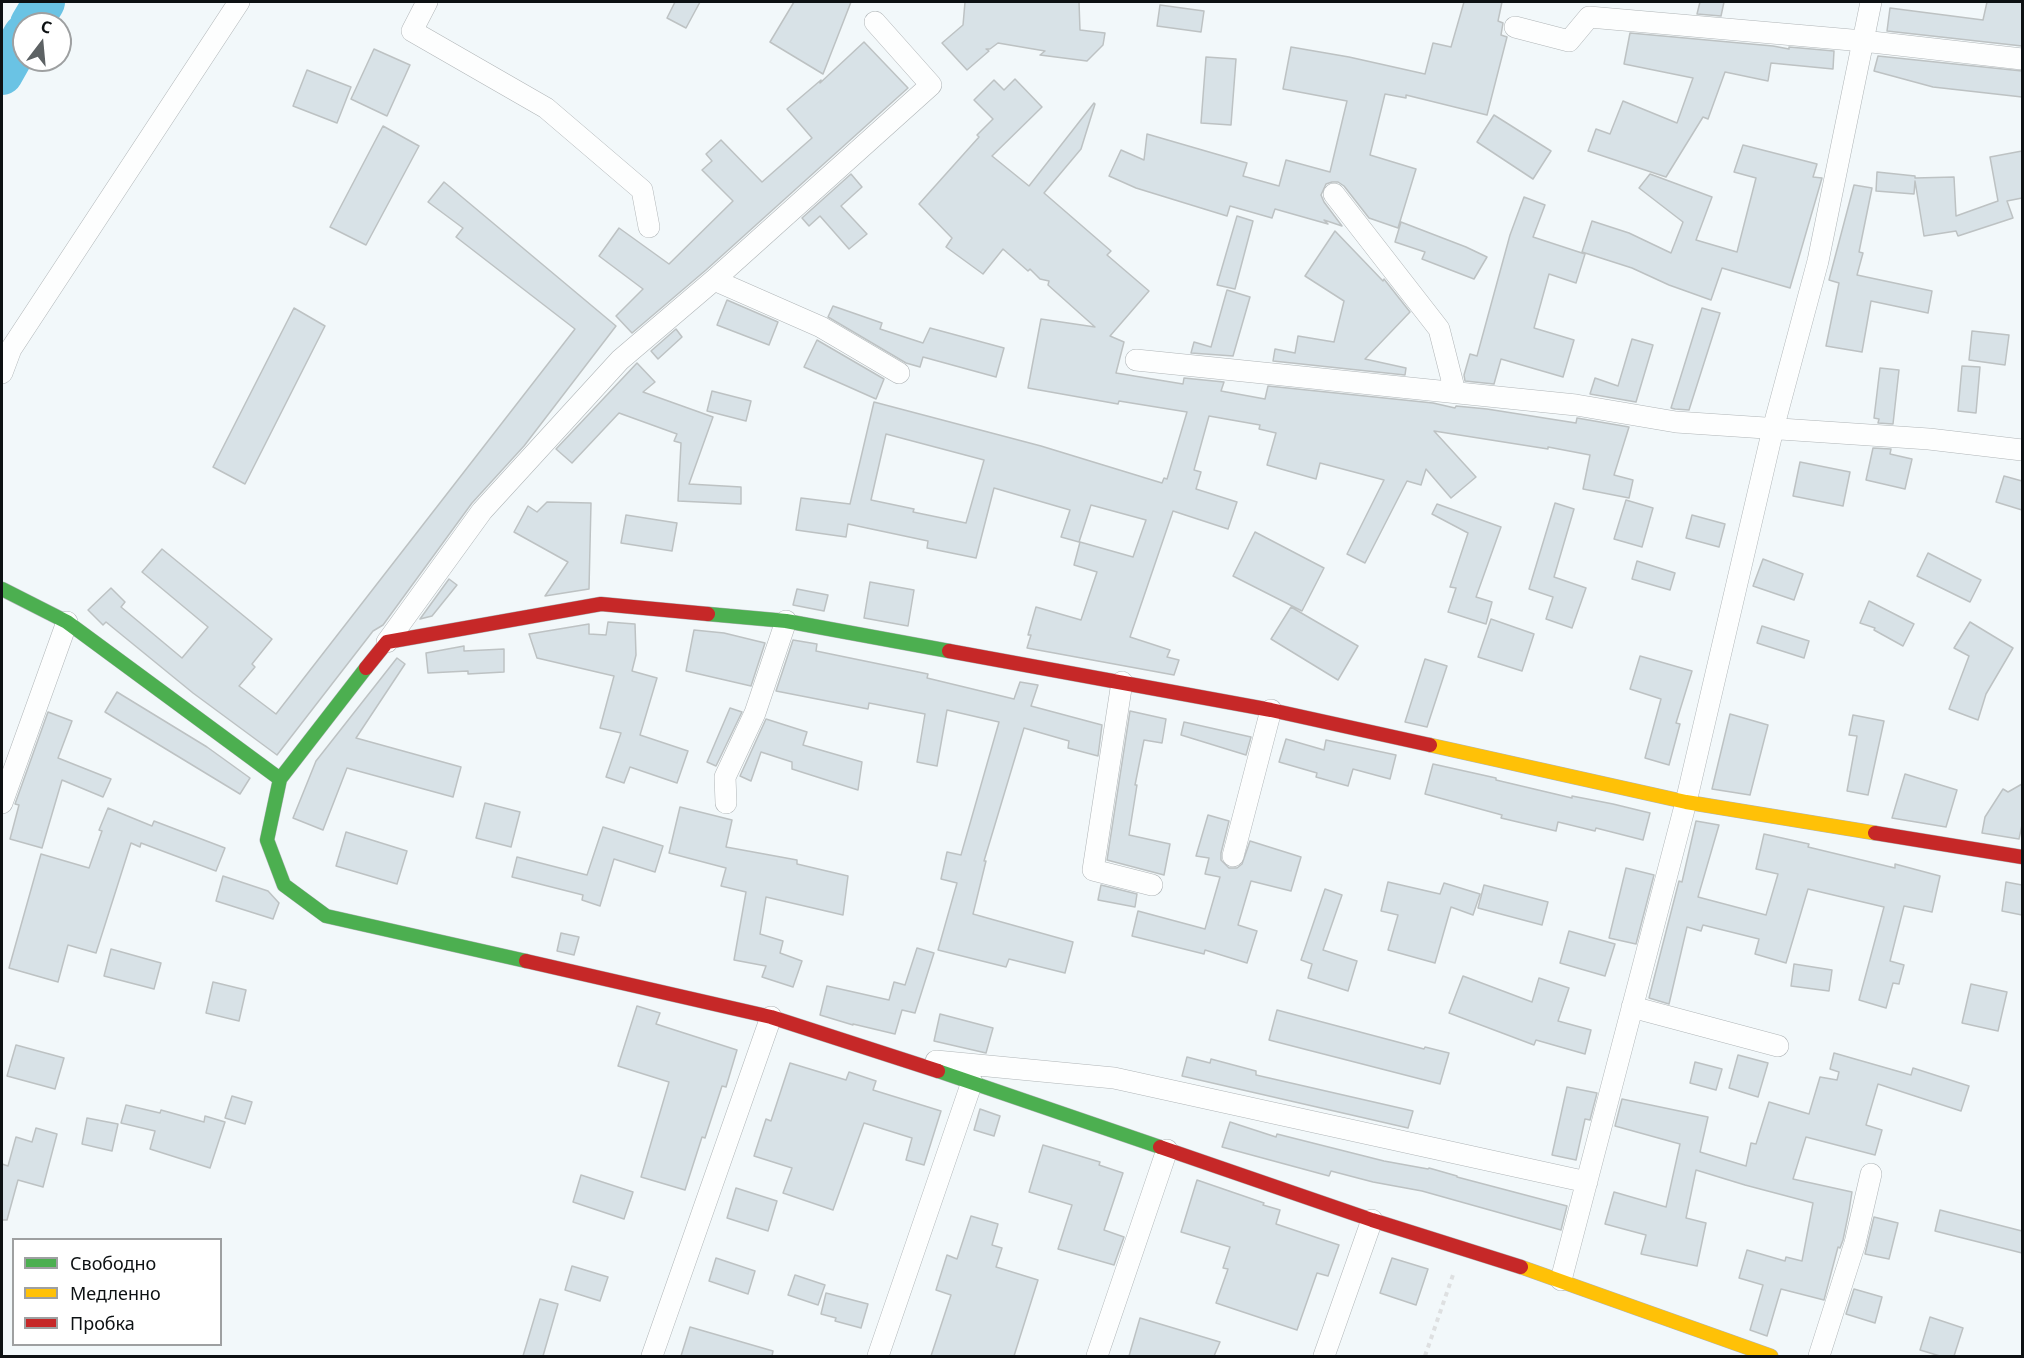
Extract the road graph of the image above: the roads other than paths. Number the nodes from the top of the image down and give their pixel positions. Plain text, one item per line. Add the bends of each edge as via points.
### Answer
1 (239, 2) edge
2 (427, 2) edge
3 (1871, 2) edge
4 (875, 22) dead end
5 (1515, 27) dead end
6 (1863, 41) junction
7 (2022, 59) edge
8 (1334, 194) dead end
9 (649, 227) dead end
10 (714, 280) junction
11 (1136, 360) dead end
12 (2, 373) edge
13 (899, 373) dead end
14 (1455, 392) junction
15 (1773, 429) junction
16 (2022, 450) edge
17 (2, 589) edge
18 (786, 621) junction
19 (67, 622) junction
20 (387, 642) junction
21 (1122, 682) junction
22 (1270, 710) junction
23 (280, 779) junction
24 (1686, 802) junction
25 (2, 803) edge
26 (726, 803) dead end
27 (1233, 856) dead end
28 (2022, 857) edge
29 (1152, 885) dead end
30 (1632, 1007) junction
31 (771, 1017) junction
32 (1778, 1046) dead end
33 (893, 1057) junction
34 (972, 1082) junction
35 (1167, 1150) junction
36 (1870, 1174) dead end
37 (1587, 1182) junction
38 (1372, 1221) junction
39 (1561, 1281) junction
40 (652, 1356) edge
41 (878, 1356) edge
42 (1097, 1356) edge
43 (1324, 1356) edge
44 (1771, 1356) edge
45 (1819, 1356) edge

1 - 12 street via 11,349
2 - 9 street via 412,31 546,108 642,190
3 - 6 street
4 - 10 street via 931,86
5 - 6 street via 1569,41 1589,17
6 - 7 street
6 - 15 street via 1818,261
8 - 14 street via 1439,329
10 - 13 street via 821,327
10 - 20 street via 620,360 482,511
11 - 14 street
14 - 15 street via 1576,405 1676,422
15 - 16 street
15 - 24 street
17 - 19 street
18 - 20 street via 601,604
18 - 21 street
18 - 26 street via 755,713 725,777
19 - 23 street
19 - 25 street
20 - 23 street
21 - 22 street
21 - 29 street via 1093,870
22 - 24 street
22 - 27 street
23 - 31 street via 267,840 284,885 326,916
24 - 28 street
24 - 30 street
30 - 32 street
30 - 37 street
31 - 33 street
31 - 40 street
33 - 34 street
33 - 37 street via 1114,1078
34 - 35 street
34 - 41 street
35 - 38 street
35 - 42 street
36 - 45 street via 1855,1243
37 - 39 street
38 - 39 street
38 - 43 street
39 - 44 street

